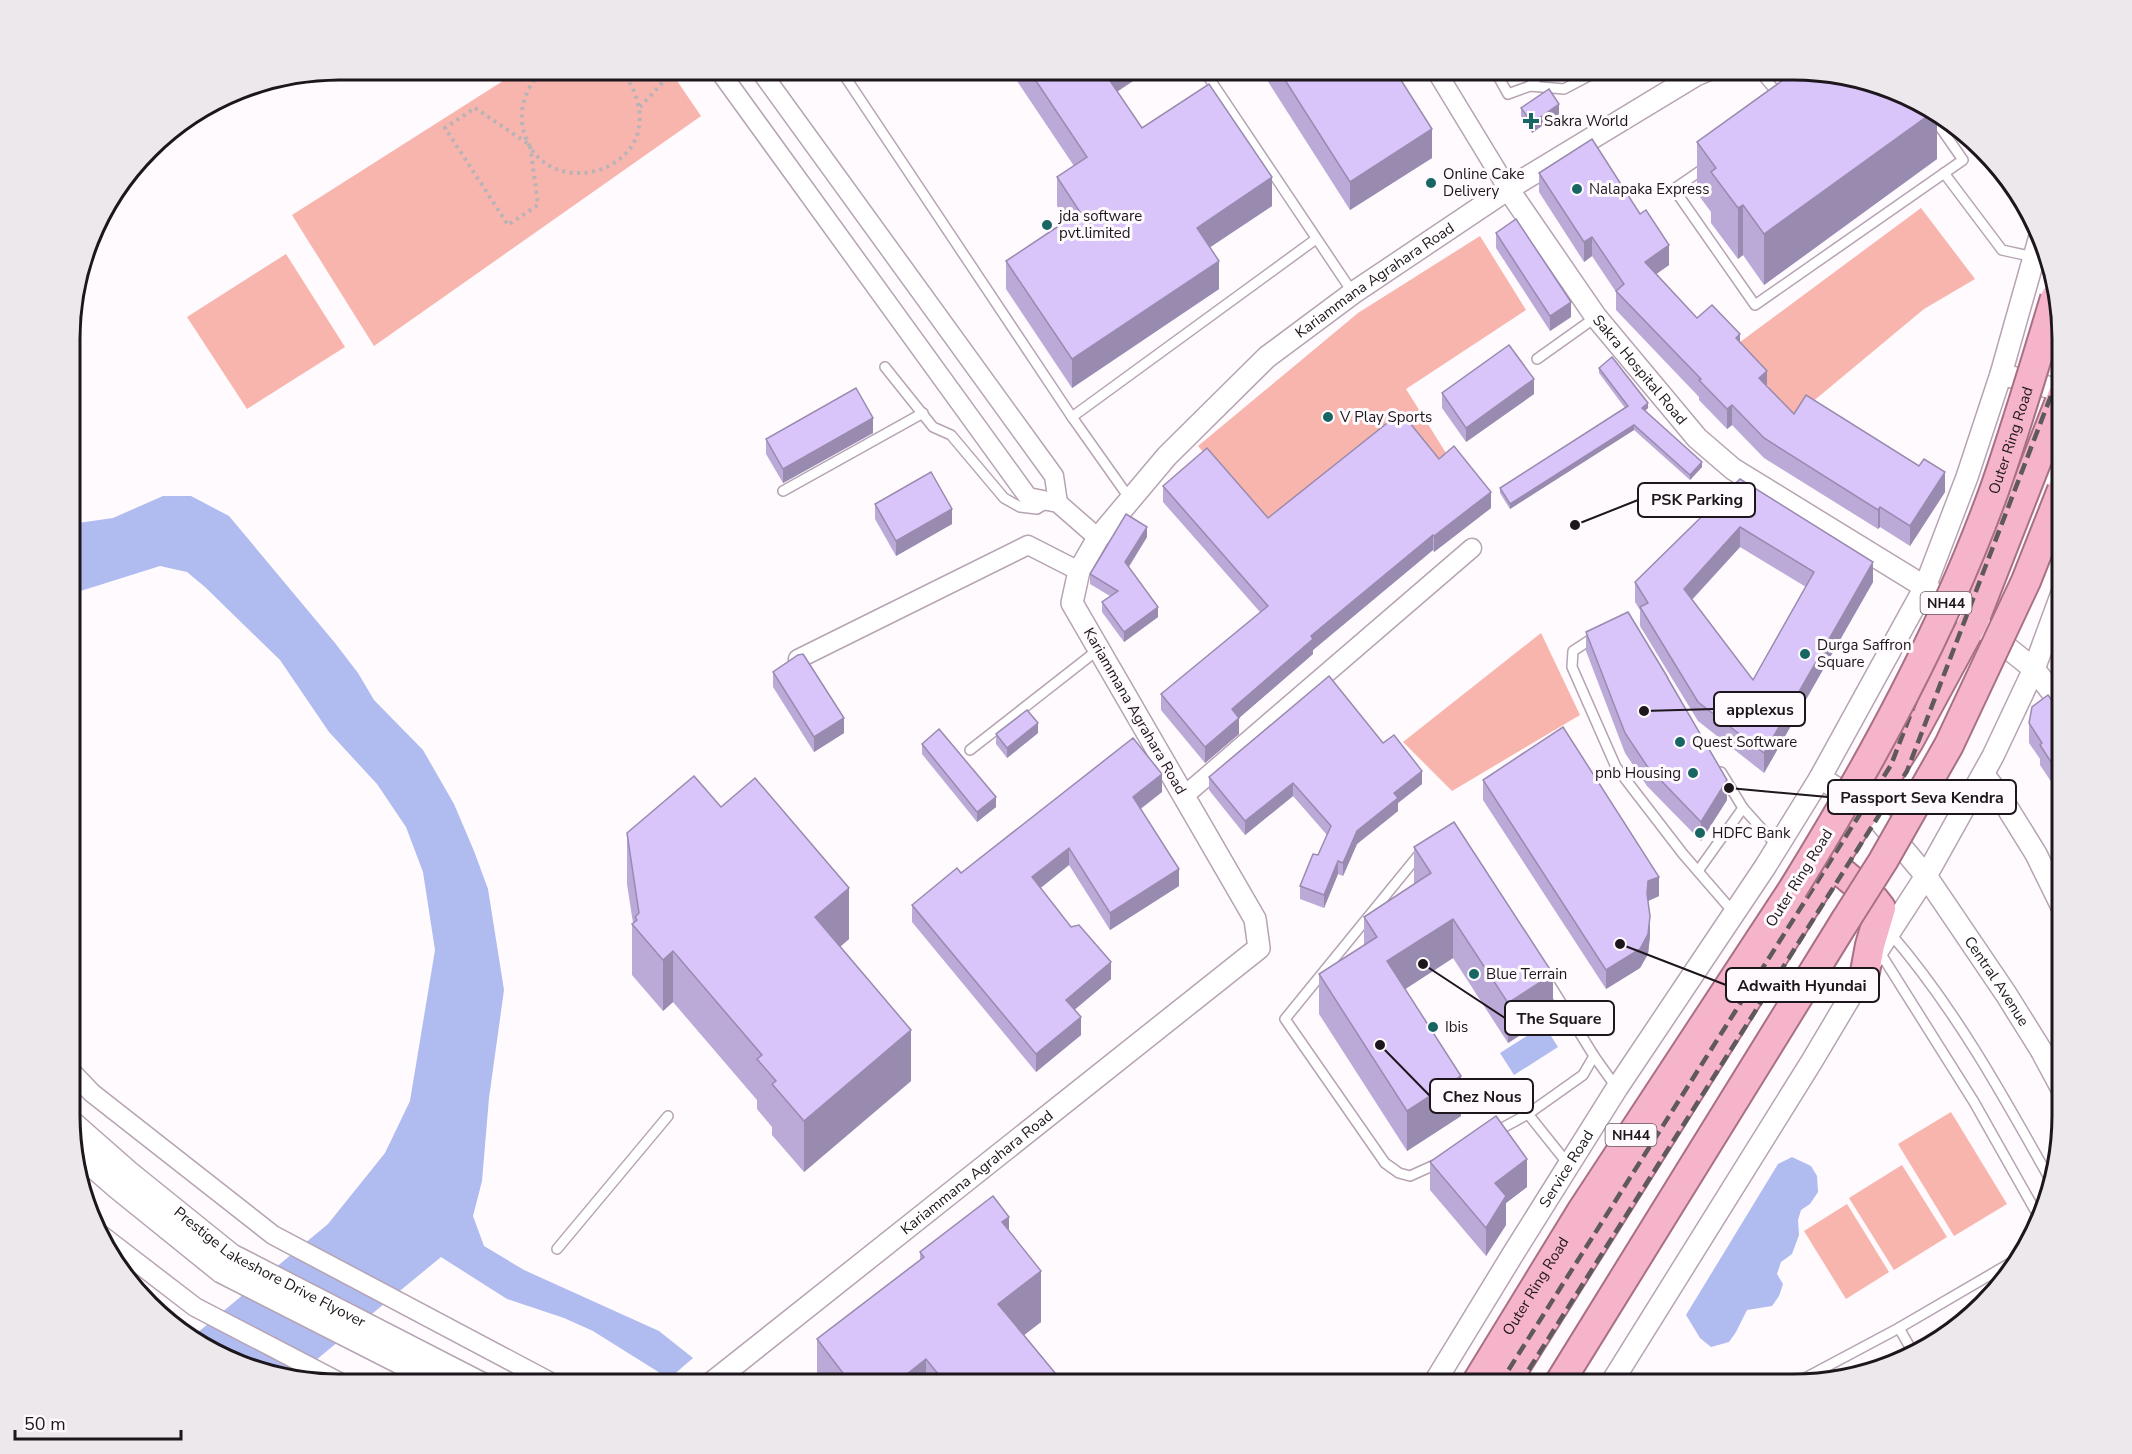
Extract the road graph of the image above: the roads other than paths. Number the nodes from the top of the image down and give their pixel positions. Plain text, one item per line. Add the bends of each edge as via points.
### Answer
1 (726, 80) edge
2 (767, 80) edge
3 (847, 80) edge
4 (1210, 80) edge
5 (1442, 80) edge
6 (1500, 80) edge
7 (1535, 80) edge
8 (1581, 80) edge
9 (1684, 80) edge
10 (1766, 80) edge
11 (1530, 86) junction
12 (1782, 100) edge
13 (1936, 123) edge
14 (1712, 163) edge
15 (1944, 173) junction
16 (1508, 189) junction
17 (1316, 239) junction
18 (2036, 248) edge
19 (2034, 257) junction
20 (1353, 293) junction
21 (2051, 313) edge
22 (1596, 317) junction
23 (1537, 359) dead end
24 (885, 367) dead end
25 (2001, 374) junction
26 (2052, 390) edge
27 (922, 413) junction
28 (1072, 417) junction
29 (2052, 419) edge
30 (783, 491) dead end
31 (1130, 500) junction
32 (1054, 502) junction
33 (2052, 515) edge
34 (1098, 538) junction
35 (1472, 548) dead end
36 (1079, 571) junction
37 (1926, 587) junction
38 (2052, 620) edge
39 (1974, 621) junction
40 (1601, 632) edge
41 (1099, 650) junction
42 (798, 658) edge
43 (2034, 669) junction
44 (2052, 692) edge
45 (970, 750) dead end
46 (1719, 768) edge
47 (1984, 775) junction
48 (1820, 778) junction
49 (1184, 796) junction
50 (1868, 807) junction
51 (1743, 808) junction
52 (1428, 846) edge
53 (1778, 847) junction
54 (1832, 864) junction
55 (1698, 871) junction
56 (1926, 876) junction
57 (2052, 887) edge
58 (1734, 913) junction
59 (1878, 952) junction
60 (1540, 968) edge
61 (1594, 1056) junction
62 (2052, 1070) edge
63 (80, 1080) edge
64 (1617, 1088) junction
65 (1528, 1114) junction
66 (668, 1116) dead end
67 (80, 1131) edge
68 (1489, 1136) edge
69 (83, 1155) edge
70 (1450, 1157) edge
71 (1569, 1166) junction
72 (2046, 1173) edge
73 (123, 1180) junction
74 (2035, 1210) edge
75 (114, 1245) edge
76 (557, 1249) dead end
77 (2003, 1267) edge
78 (1899, 1328) junction
79 (1910, 1347) edge
80 (323, 1374) edge
81 (1813, 1374) edge
82 (423, 1375) edge
83 (467, 1375) edge
84 (539, 1375) edge
85 (720, 1375) edge
86 (1439, 1375) edge
87 (1481, 1375) edge
88 (1510, 1375) edge
89 (1564, 1375) edge
90 (1616, 1375) edge

1 - 32 street via 1028,497
2 - 32 street via 1054,476
3 - 28 lane
4 - 17 lane
5 - 16 street, Sakra Hospital Road
6 - 11 lane via 1508,94
7 - 11 lane
8 - 11 lane via 1564,89
9 - 16 street, Kariammana Agrahara Road
10 - 12 lane
13 - 15 lane via 1963,160
14 - 15 lane via 1674,189 1755,305
15 - 19 lane via 2002,250
16 - 20 street, Kariammana Agrahara Road
16 - 22 street, Sakra Hospital Road
17 - 20 lane
17 - 28 lane
18 - 19 street, Service Road
19 - 25 street, Service Road
20 - 31 street, Kariammana Agrahara Road via 1267,357 1167,456
21 - 87 highway, Outer Ring Road / NH44, bridge via 1994,488 1924,655 1861,775 1793,889 1581,1212
22 - 23 lane
22 - 37 street, Sakra Hospital Road via 1697,438 1733,469
24 - 27 lane
25 - 26 street
25 - 37 street, Service Road
27 - 30 lane
27 - 32 lane via 933,427 951,435 1004,498 1020,507 1037,508
28 - 31 lane
29 - 39 highway
31 - 34 street, Kariammana Agrahara Road
32 - 34 street
33 - 89 highway, bridge via 2026,581 1949,745 1883,861
34 - 36 street, Kariammana Agrahara Road
35 - 49 street
36 - 41 street, Kariammana Agrahara Road via 1072,603
36 - 42 street via 1028,545
37 - 39 street, Sakra Hospital Road
37 - 48 street, Service Road
38 - 43 street
39 - 43 street, Sakra Hospital Road
39 - 50 highway
40 - 55 lane via 1573,651 1572,668 1616,767
41 - 45 lane
41 - 49 street, Kariammana Agrahara Road
43 - 44 street, Sakra Hospital Road
43 - 47 street
46 - 51 lane
47 - 56 street
47 - 57 street via 2036,854
48 - 50 street, Central Avenue
48 - 53 street, Service Road
49 - 85 street, Kariammana Agrahara Road via 1255,919 1259,948
50 - 54 highway
50 - 56 street, Central Avenue
51 - 53 lane
51 - 55 lane
52 - 70 lane via 1285,1019 1385,1163 1410,1176
53 - 58 street, Service Road
54 - 59 highway via 1881,908 1870,945
54 - 88 highway
55 - 58 lane
56 - 59 street
56 - 62 street, Central Avenue via 2007,994
58 - 64 street, Service Road
59 - 72 lane via 1943,1000
59 - 74 lane via 1974,1102
59 - 90 street
60 - 61 lane
61 - 64 lane
61 - 65 lane via 1582,1076
63 - 84 street via 273,1235
64 - 71 street, Service Road
65 - 68 lane
65 - 71 lane
66 - 76 lane
67 - 73 street, Prestige Lakeshore Drive Flyover
69 - 73 street, Prestige Lakeshore Drive Flyover
71 - 86 street, Service Road
73 - 82 street, Prestige Lakeshore Drive Flyover via 221,1272
73 - 83 street, Prestige Lakeshore Drive Flyover via 232,1255
75 - 80 street via 195,1307
77 - 78 lane
78 - 79 lane
78 - 81 lane

